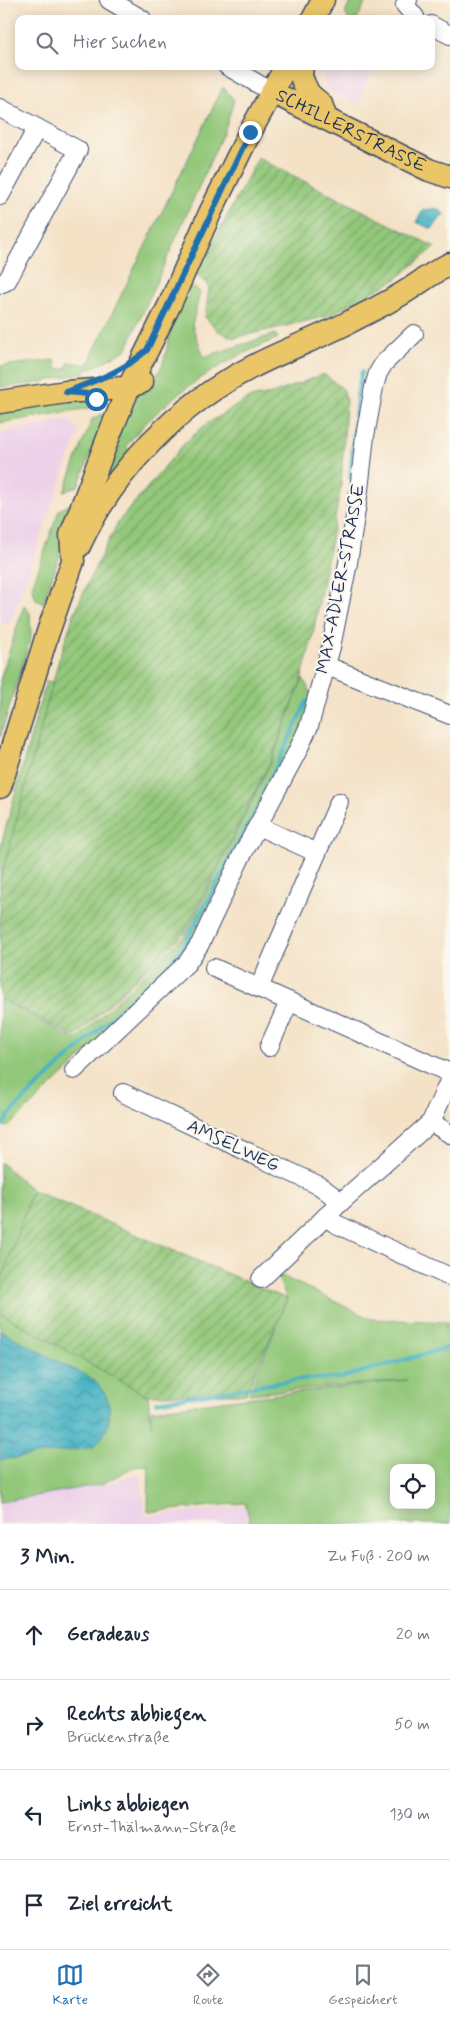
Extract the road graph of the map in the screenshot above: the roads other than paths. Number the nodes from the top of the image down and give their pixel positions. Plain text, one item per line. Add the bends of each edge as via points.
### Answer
1 (109, 0) edge
2 (408, 0) edge
3 (135, 15) edge
4 (413, 15) edge
5 (435, 27) edge
6 (450, 35) edge
7 (233, 70) edge
8 (284, 70) edge
9 (302, 70) edge
10 (272, 92) junction
11 (0, 108) edge
12 (326, 120) junction
13 (38, 128) junction
14 (450, 177) edge
15 (0, 196) edge
16 (447, 263) edge
17 (0, 284) edge
18 (170, 304) junction
19 (414, 334) dead end
20 (147, 350) junction
21 (126, 387) junction
22 (66, 392) junction
23 (0, 402) edge
24 (110, 433) junction
25 (73, 561) junction
26 (326, 666) junction
27 (450, 715) edge
28 (0, 787) edge
29 (340, 802) dead end
30 (258, 826) junction
31 (317, 853) junction
32 (214, 968) dead end
33 (259, 988) junction
34 (289, 1002) junction
35 (269, 1046) dead end
36 (74, 1070) dead end
37 (450, 1072) edge
38 (450, 1079) edge
39 (123, 1094) dead end
40 (431, 1122) junction
41 (450, 1134) edge
42 (341, 1202) junction
43 (326, 1216) junction
44 (450, 1277) edge
45 (261, 1279) dead end

1 - 3 street
2 - 4 street via 405,5
5 - 6 street
7 - 10 street, SCHILLERSTRASSE
8 - 10 main road
9 - 12 main road via 304,84 309,94 321,104
10 - 12 main road, SCHILLERSTRASSE
10 - 18 main road via 196,243
11 - 13 street
12 - 14 main road, SCHILLERSTRASSE
13 - 15 street
13 - 17 street via 78,150 7,281
16 - 25 main road via 393,300 265,360 189,408 154,439 124,474 100,508
18 - 20 main road
18 - 21 main road via 154,371 144,381
19 - 26 street, MAX-ADLER-STRASSE via 384,364 374,387 348,563
20 - 21 main road
20 - 22 main road via 131,364 110,375
21 - 22 main road
21 - 24 main road
22 - 23 main road
22 - 24 main road via 88,394 96,399 109,418
24 - 25 main road via 71,535
25 - 28 main road
26 - 27 street
26 - 30 street, MAX-ADLER-STRASSE via 305,736
29 - 31 street
30 - 31 street
30 - 36 street, MAX-ADLER-STRASSE via 200,944 187,963
31 - 33 street
32 - 33 street
33 - 34 street
34 - 35 street
34 - 37 street
38 - 40 street
39 - 42 street, AMSELWEG via 320,1186
40 - 41 street
40 - 42 street
42 - 43 street
43 - 44 street via 334,1223
43 - 45 street

